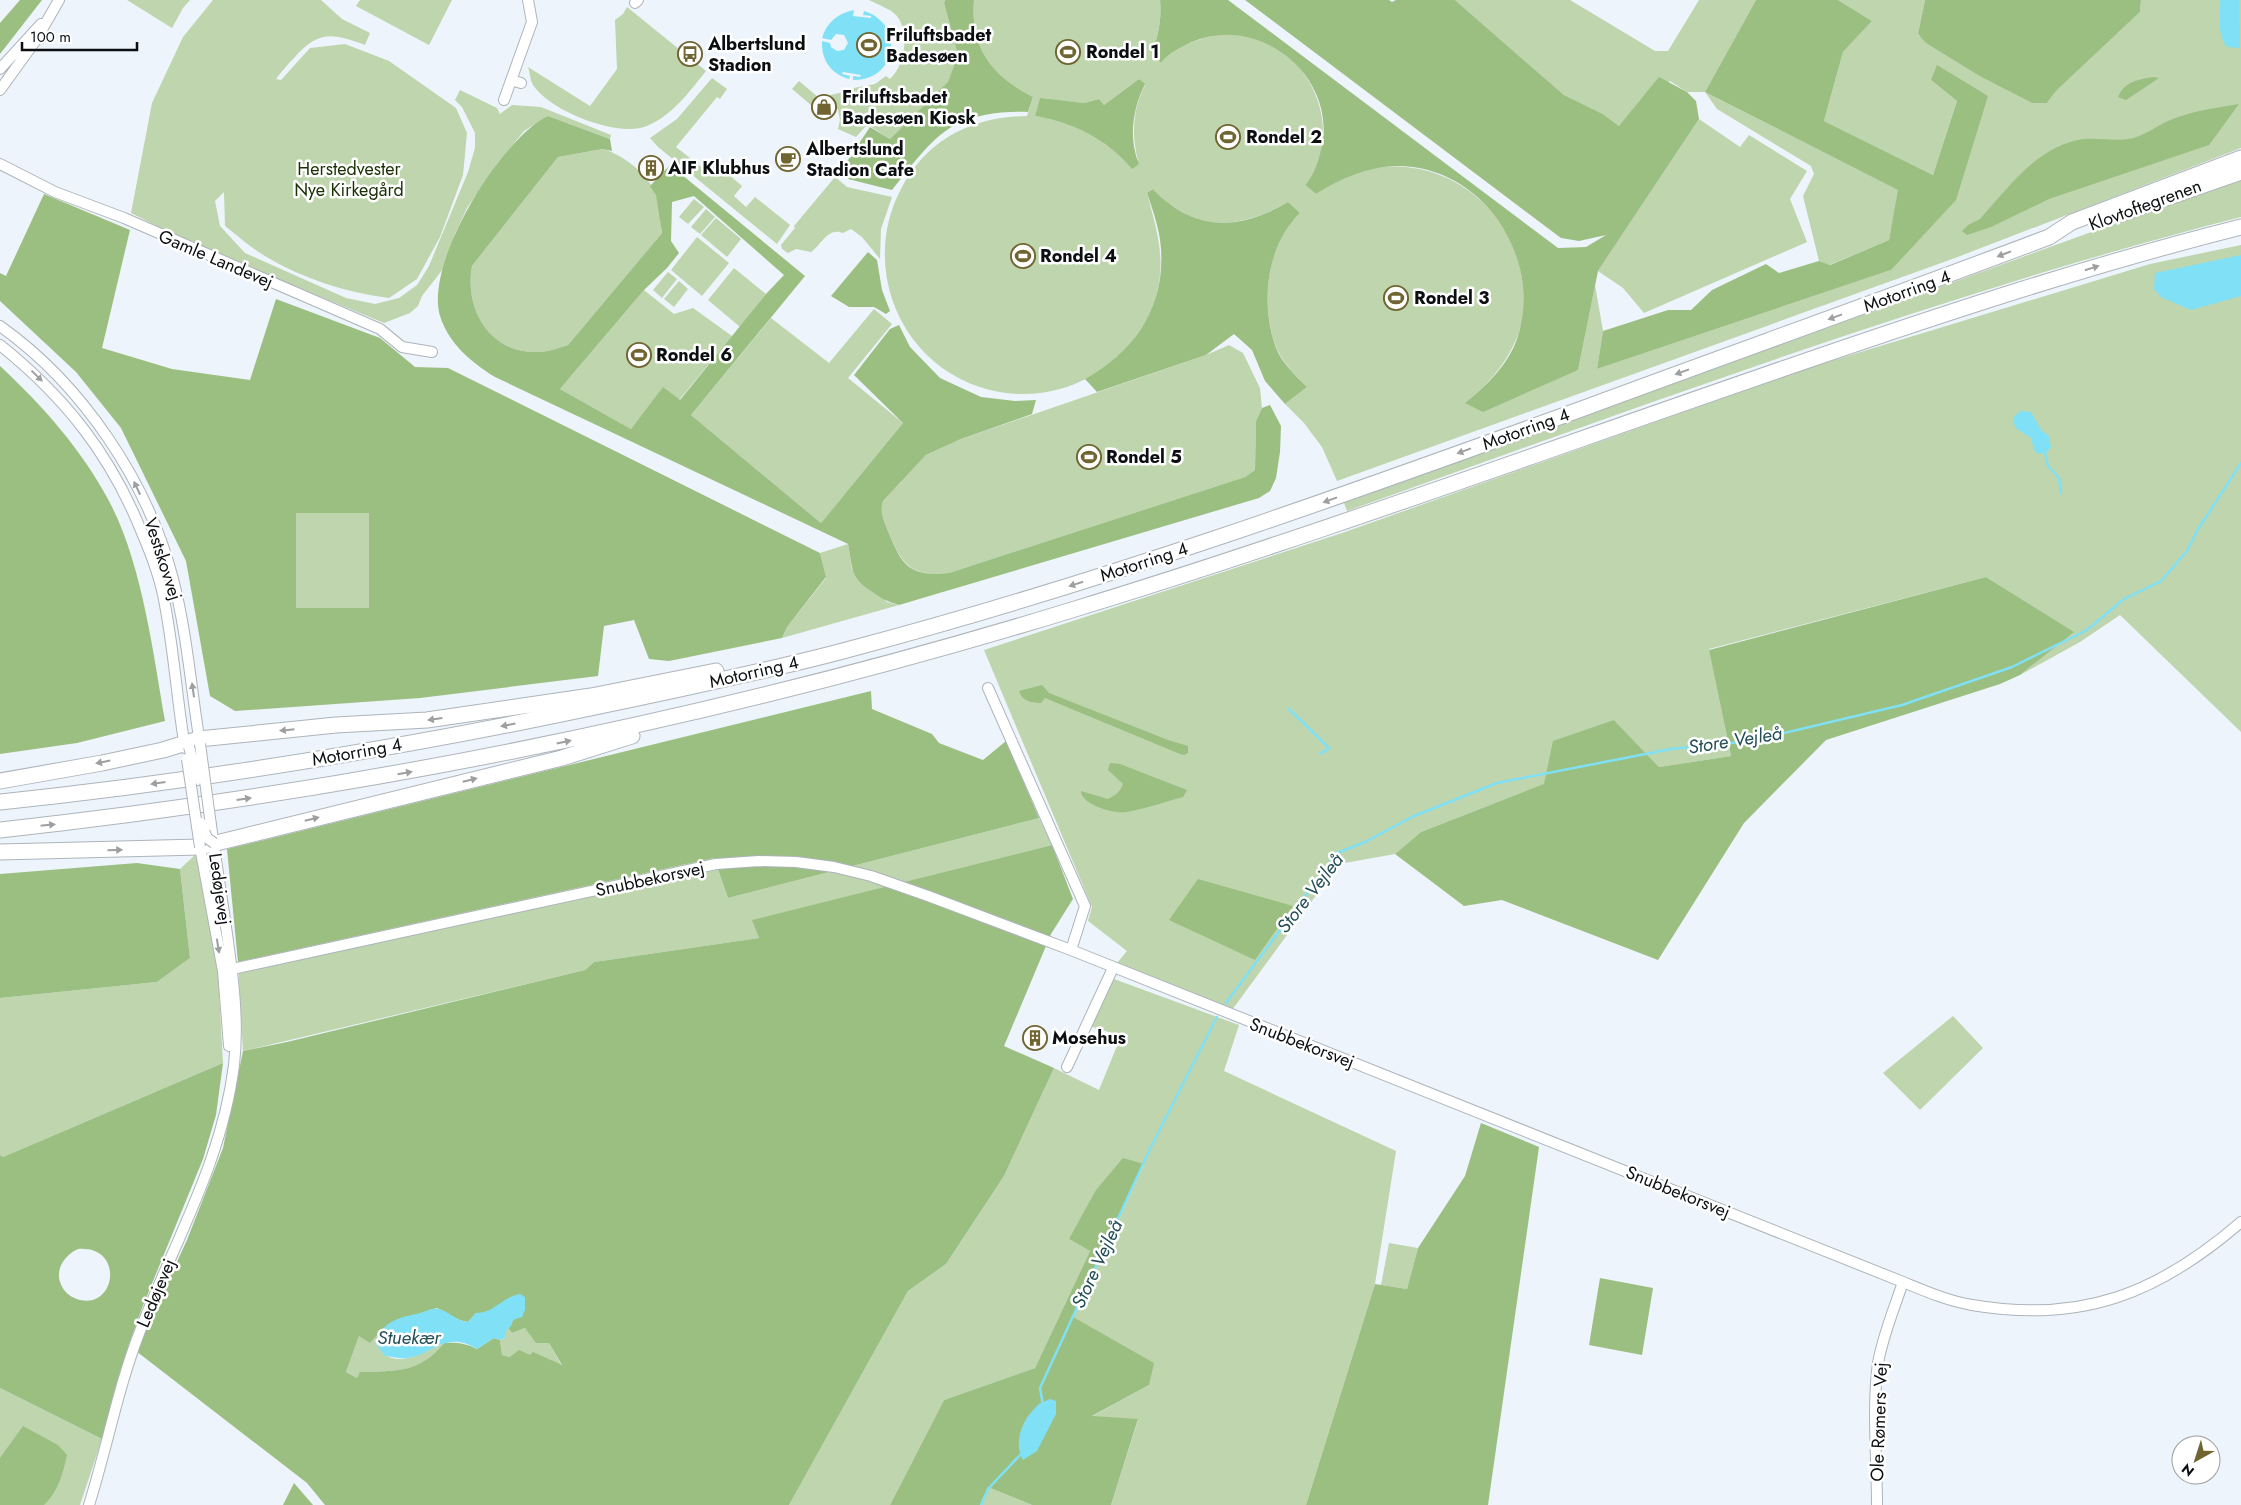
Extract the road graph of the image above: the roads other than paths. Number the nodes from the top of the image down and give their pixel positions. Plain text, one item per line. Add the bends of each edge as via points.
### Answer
1 (59, 0) edge
2 (528, 0) edge
3 (53, 10) junction
4 (0, 70) edge
5 (0, 90) edge
6 (504, 100) dead end
7 (2241, 158) edge
8 (0, 164) edge
9 (2241, 172) edge
10 (2241, 227) edge
11 (2050, 237) junction
12 (0, 326) edge
13 (0, 345) edge
14 (432, 352) dead end
15 (947, 622) junction
16 (988, 688) dead end
17 (758, 698) junction
18 (193, 743) junction
19 (0, 781) edge
20 (0, 802) edge
21 (0, 830) edge
22 (207, 845) junction
23 (0, 852) edge
24 (1071, 950) junction
25 (1113, 968) junction
26 (228, 970) junction
27 (1067, 1067) dead end
28 (2241, 1222) edge
29 (1903, 1282) junction
30 (89, 1505) edge
31 (1877, 1505) edge

1 - 3 street
2 - 6 street via 532,22 516,82
3 - 4 street
3 - 5 street
7 - 11 highway, Motorring 4 via 2072,222
8 - 14 street, Gamle Landevej via 55,192 124,218 380,329 402,347
9 - 11 highway, Klovtoftegrenen
17 -> 10 highway, Motorring 4 via 1077,608 1268,546 1947,312 2158,248
11 -> 15 highway, Motorring 4 via 1290,514 1073,585
18 -> 12 street, Vestskovvej via 185,630 173,577 158,532 132,477 109,439 42,360
13 -> 18 street, Vestskovvej via 55,393 85,429 133,509 151,554 165,604
15 -> 18 highway via 591,696 427,720 336,725
15 -> 20 highway, Motorring 4 via 767,670 511,724 252,770
16 - 24 street via 1085,906
21 -> 17 highway, Motorring 4 via 348,783 541,746
22 -> 17 highway via 562,758
18 -> 19 highway
18 - 22 street, Vestskovvej, bridge via 211,826
18 - 22 street, Vestskovvej, bridge via 187,759
23 -> 22 highway
22 - 26 street, Ledøjevej
24 - 25 street, Snubbekorsvej
24 - 26 street, Snubbekorsvej via 871,876 806,863 759,861 716,864
25 - 27 street
25 - 29 street, Snubbekorsvej
26 - 30 street, Ledøjevej via 236,1022 234,1066 225,1114 203,1185 135,1345
28 - 29 street, Snubbekorsvej via 2210,1249 2175,1272 2130,1293 2089,1305 2043,1310 1971,1305
29 - 31 street, Ole Rømers Vej via 1878,1362

